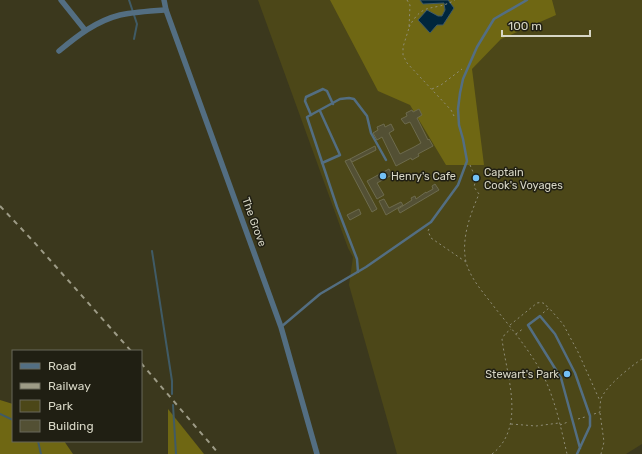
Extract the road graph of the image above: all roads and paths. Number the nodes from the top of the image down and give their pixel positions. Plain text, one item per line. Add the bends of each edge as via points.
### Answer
1 (61, 0) edge
2 (164, 0) edge
3 (407, 0) edge
4 (455, 0) edge
5 (527, 0) edge
6 (166, 10) junction
7 (409, 28) junction
8 (85, 30) junction
9 (58, 51) dead end
10 (469, 65) junction
11 (432, 89) junction
12 (332, 104) junction
13 (320, 110) junction
14 (311, 115) junction
15 (459, 125) junction
16 (386, 160) dead end
17 (467, 161) junction
18 (322, 163) junction
19 (431, 222) junction
20 (466, 262) junction
21 (358, 272) junction
22 (549, 308) junction
23 (540, 316) junction
24 (528, 325) junction
25 (509, 326) junction
26 (281, 327) junction
27 (511, 329) junction
28 (516, 334) junction
29 (642, 359) edge
30 (600, 401) junction
31 (600, 412) junction
32 (594, 414) dead end
33 (585, 417) dead end
34 (578, 419) dead end
35 (570, 421) dead end
36 (511, 424) junction
37 (559, 424) junction
38 (580, 448) junction
39 (316, 454) edge
40 (492, 454) edge
41 (567, 454) edge
42 (577, 454) edge
43 (602, 454) edge

1 - 8 street
2 - 6 street, The Grove
3 - 7 path via 410,5
4 - 7 path via 442,6 420,10
5 - 10 lane via 494,19
6 - 8 street via 114,17
6 - 26 street, The Grove
7 - 11 path via 403,55 407,63
8 - 9 street
10 - 11 path
10 - 15 lane via 460,93
11 - 15 path via 451,110
12 - 13 lane
12 - 14 lane via 327,90 323,89 306,97 305,101
12 - 16 lane via 340,99 349,98 358,102 367,116 371,133
13 - 14 lane
13 - 18 lane via 340,155
14 - 18 lane via 307,117
15 - 17 lane
17 - 19 lane via 458,185
17 - 20 path via 476,179 474,187 480,194 466,235
18 - 21 lane via 357,259
19 - 20 path via 428,231 431,238
19 - 21 lane
20 - 25 path via 474,281
21 - 26 lane via 320,294
22 - 23 path
22 - 25 path via 541,302 537,303
22 - 30 path via 563,324
23 - 24 lane
23 - 38 lane via 562,347 575,373 590,416 590,426
24 - 28 path
24 - 38 lane via 561,378
25 - 27 path
26 - 39 street, The Grove
27 - 28 path
27 - 36 path via 502,339 512,402
28 - 37 path via 542,374
29 - 30 path via 629,367
30 - 31 path
31 - 32 path
31 - 43 path via 604,442
33 - 34 path
35 - 37 path
36 - 37 path
36 - 40 path via 503,443
37 - 41 path
38 - 42 lane

